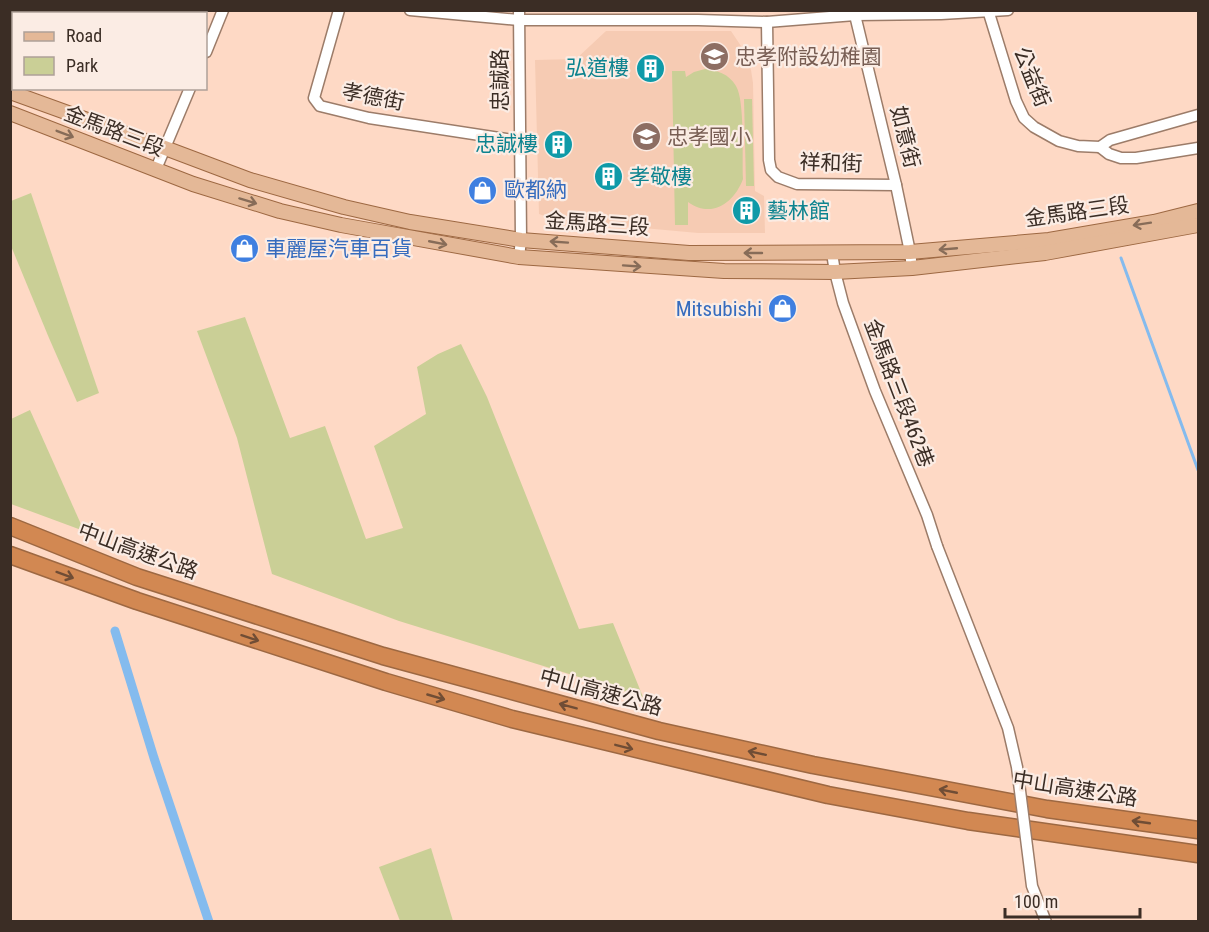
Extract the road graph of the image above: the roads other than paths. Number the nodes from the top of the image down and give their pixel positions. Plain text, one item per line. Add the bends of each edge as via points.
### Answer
1 (223, 10) edge
2 (339, 10) edge
3 (410, 10) edge
4 (1008, 10) edge
5 (988, 11) edge
6 (519, 15) edge
7 (855, 15) junction
8 (767, 22) junction
9 (207, 50) edge
10 (189, 90) edge
11 (10, 92) edge
12 (10, 113) edge
13 (1198, 115) edge
14 (519, 141) junction
15 (1100, 147) junction
16 (165, 148) junction
17 (1198, 148) edge
18 (156, 169) junction
19 (896, 185) junction
20 (1198, 211) edge
21 (1198, 225) edge
22 (521, 240) junction
23 (1076, 241) junction
24 (910, 252) junction
25 (831, 253) junction
26 (519, 257) junction
27 (912, 268) junction
28 (835, 272) junction
29 (10, 526) edge
30 (10, 555) edge
31 (1198, 830) edge
32 (1198, 854) edge
33 (1046, 921) edge

1 - 9 street
2 - 14 street, 孝德街 via 314,98 320,106 369,118
3 - 6 street
4 - 5 street
5 - 7 street
5 - 15 street, 公益街 via 1024,118 1059,141
6 - 8 street
6 - 14 street, 忠誠路
7 - 8 street
7 - 19 street, 如意街
8 - 19 street, 祥和街 via 771,170 797,184
10 - 16 street
11 - 16 main road, 金馬路三段
12 -> 18 main road, 金馬路三段
13 - 15 street, 公益街
14 - 22 street, 忠誠路
15 - 17 street via 1120,158
16 - 18 street
16 - 22 main road, 金馬路三段 via 250,180 344,207
18 -> 26 main road, 金馬路三段 via 280,211
19 - 24 street, 如意街
20 -> 23 main road, 金馬路三段
21 - 23 main road, 金馬路三段
25 -> 22 main road, 金馬路三段 via 689,253
22 - 26 street, 忠誠路
23 -> 24 main road, 金馬路三段
23 - 27 main road, 金馬路三段 via 1045,253
24 - 25 main road, 金馬路三段
24 - 27 street, 如意街
25 - 28 street, 金馬路三段462巷
26 -> 28 main road, 金馬路三段 via 724,271
27 - 28 main road, 金馬路三段
28 - 33 street, 金馬路三段462巷, bridge via 875,391 1008,728 1017,767 1032,886
31 -> 29 highway, 中山高速公路 via 1035,807 660,731 383,656 137,577
30 -> 32 highway via 148,605 512,719 828,795 968,821

